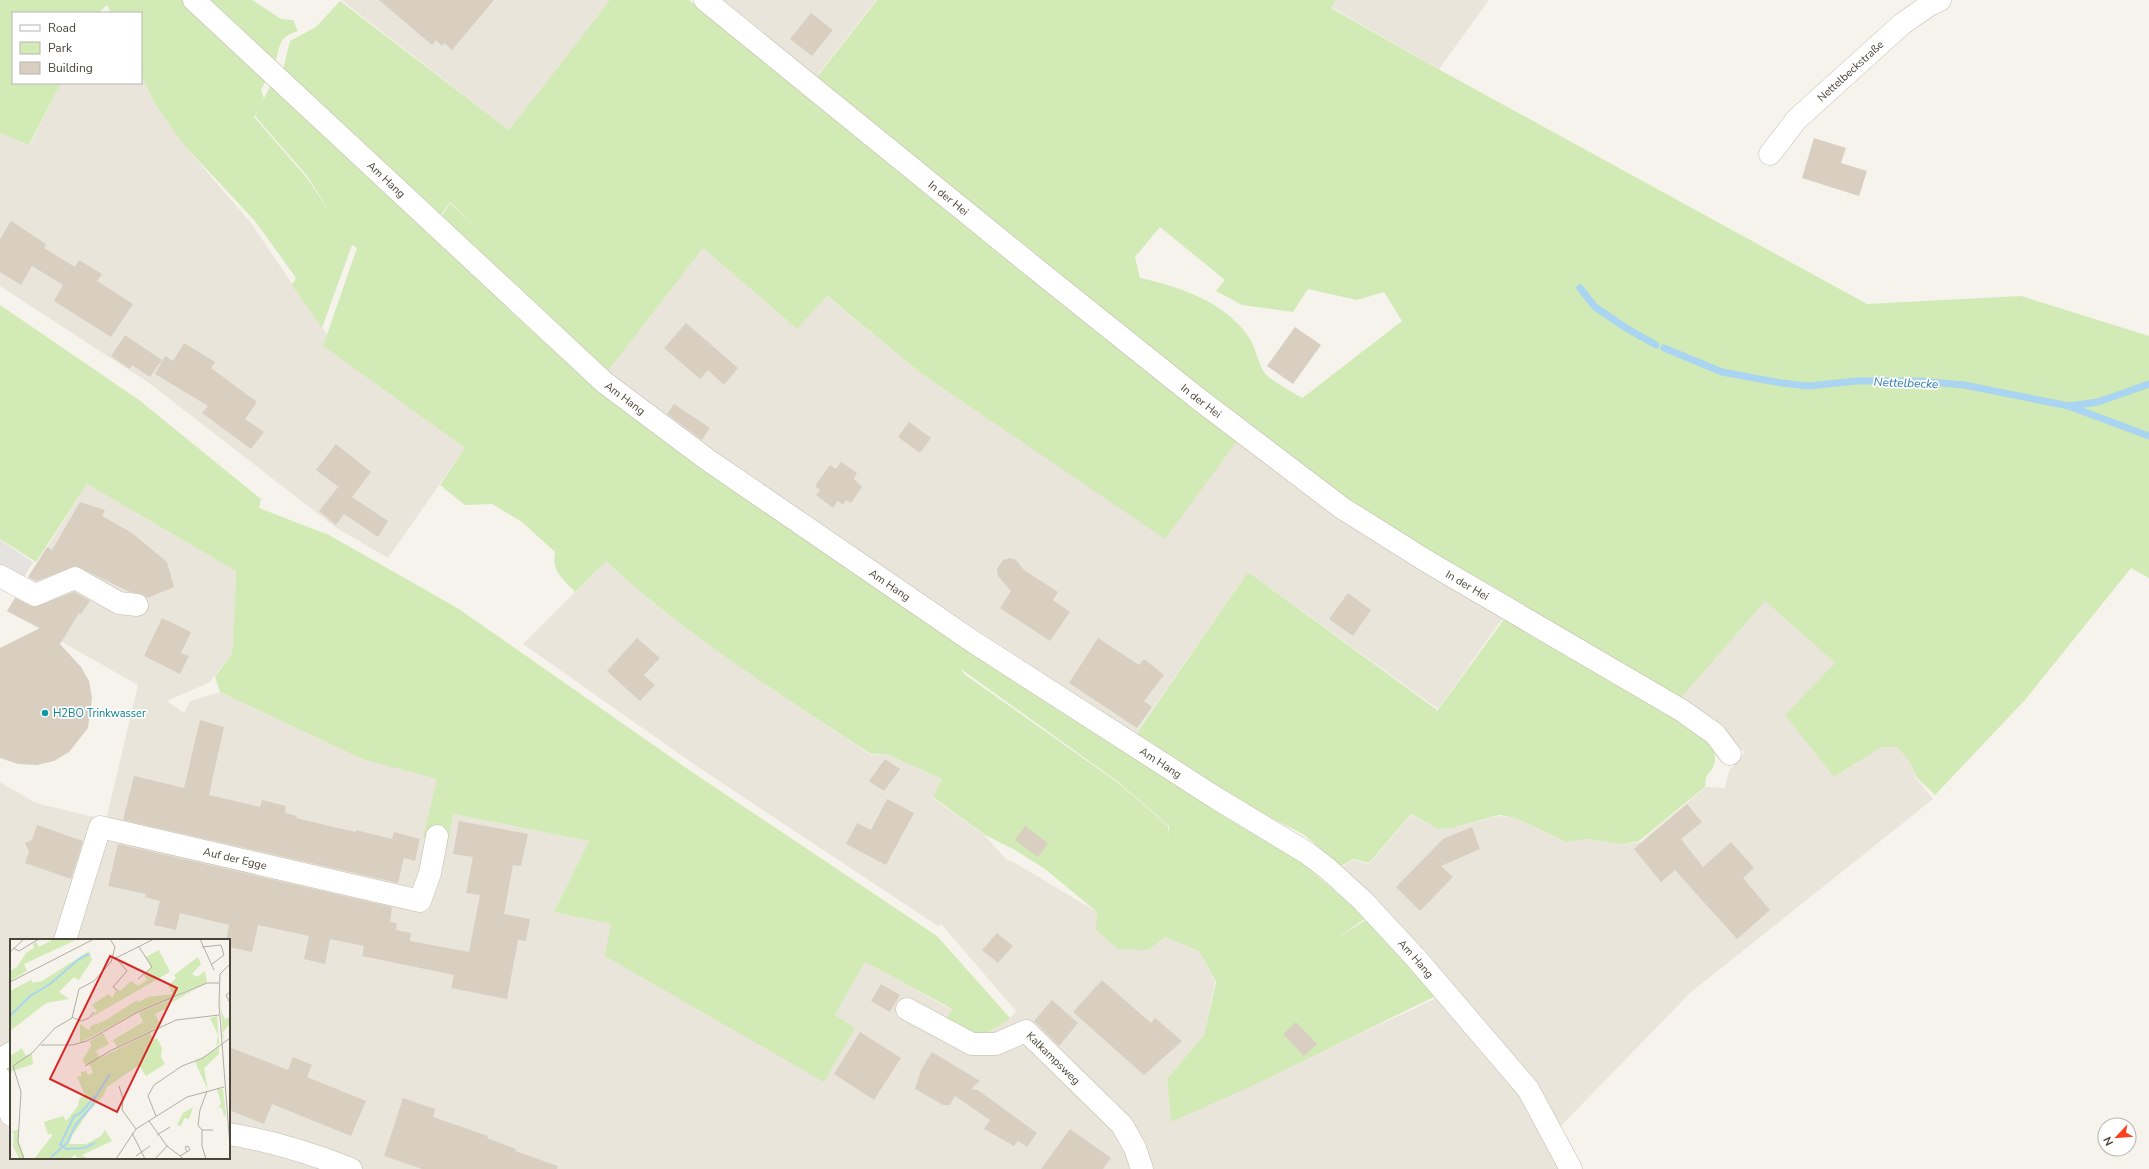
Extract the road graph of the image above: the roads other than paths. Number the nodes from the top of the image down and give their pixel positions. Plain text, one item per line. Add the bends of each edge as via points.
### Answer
1 (194, 0) edge
2 (705, 0) edge
3 (1940, 0) edge
4 (1770, 154) dead end
5 (0, 576) edge
6 (137, 605) dead end
7 (1730, 754) dead end
8 (437, 836) dead end
9 (65, 939) edge
10 (907, 1009) dead end
11 (10, 1054) edge
12 (0, 1060) edge
13 (0, 1078) edge
14 (10, 1112) edge
15 (10, 1115) edge
16 (0, 1118) edge
17 (230, 1134) edge
18 (351, 1169) edge
19 (1142, 1169) edge
20 (1571, 1169) edge

1 - 20 street, Am Hang via 605,383 708,460 972,641 1216,798 1307,853 1328,869 1414,957 1528,1089
2 - 7 street, In der Hei via 1196,397 1342,508 1428,562 1681,710 1715,734
3 - 4 street, Nettelbeckstraße via 1902,24 1797,119
5 - 6 street via 35,595 75,578 119,603
8 - 9 street, Auf der Egge via 430,873 420,901 100,827
10 - 19 street, Kalkampsweg via 972,1044 996,1044 1026,1031 1122,1125 1135,1148
11 - 12 street
13 - 14 street
15 - 16 street
17 - 18 street via 306,1151

